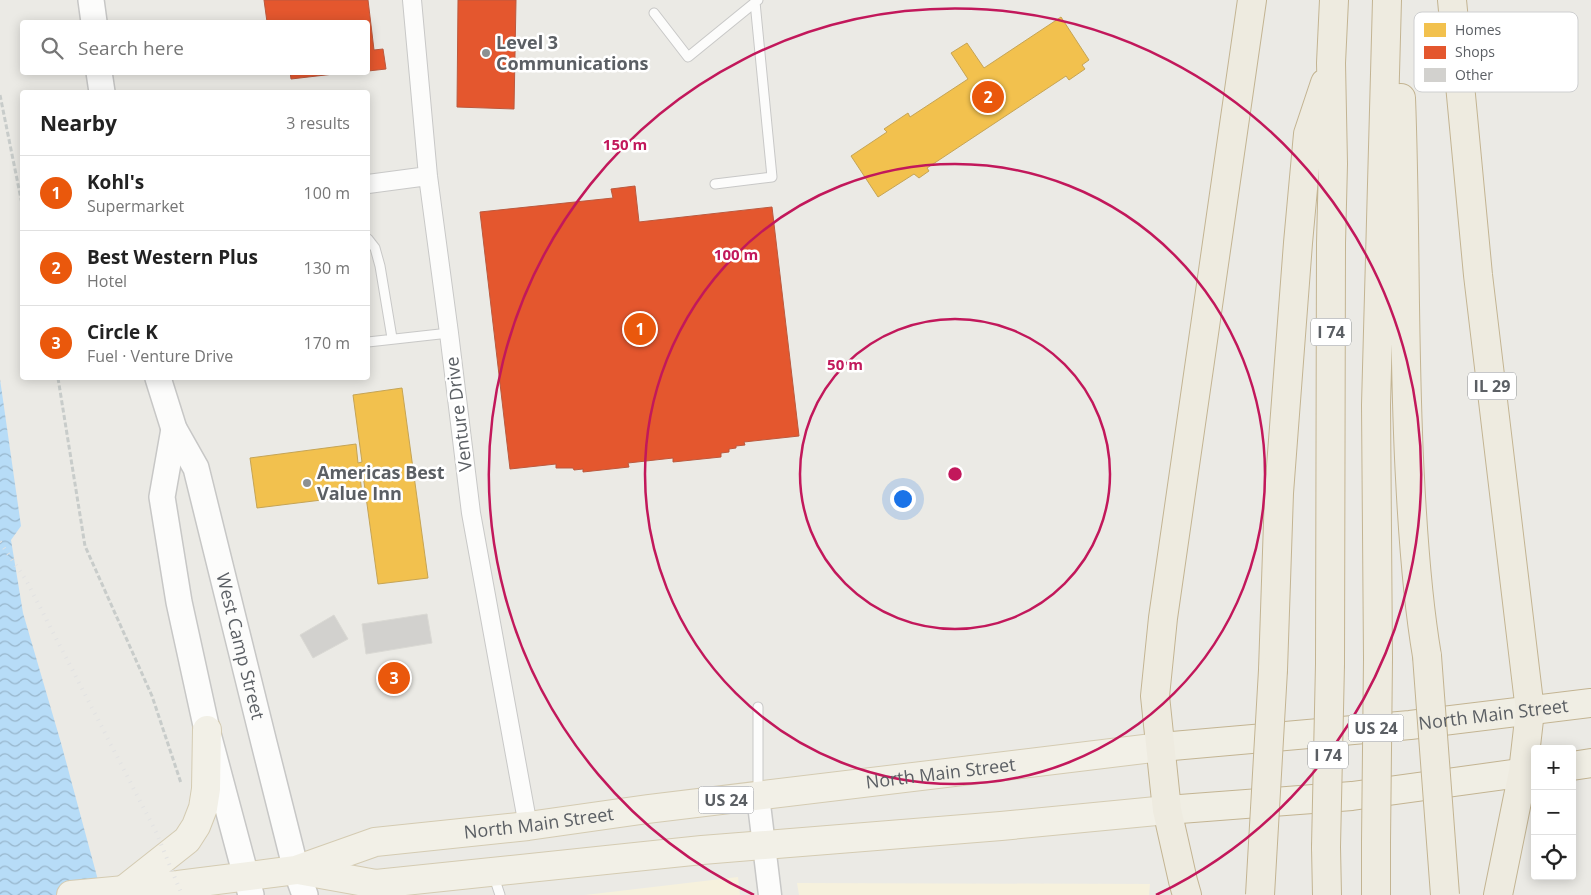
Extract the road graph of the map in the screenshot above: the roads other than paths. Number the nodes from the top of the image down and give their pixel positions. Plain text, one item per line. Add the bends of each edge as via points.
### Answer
1 (91, 0) edge
2 (412, 0) edge
3 (1252, 0) edge
4 (1334, 0) edge
5 (1387, 0) edge
6 (1397, 0) edge
7 (757, 1) edge
8 (654, 13) dead end
9 (94, 20) edge
10 (1331, 62) junction
11 (99, 75) edge
12 (102, 90) edge
13 (1461, 92) edge
14 (428, 176) junction
15 (370, 184) edge
16 (715, 184) dead end
17 (370, 242) edge
18 (449, 333) junction
19 (392, 338) junction
20 (370, 342) edge
21 (159, 380) edge
22 (174, 428) junction
23 (1591, 703) edge
24 (758, 707) dead end
25 (1530, 711) junction
26 (207, 730) junction
27 (1161, 747) junction
28 (1591, 763) edge
29 (1576, 765) edge
30 (1529, 772) edge
31 (758, 796) junction
32 (1167, 810) junction
33 (528, 826) junction
34 (763, 845) junction
35 (300, 882) edge
36 (497, 884) edge
37 (248, 886) edge
38 (406, 888) edge
39 (125, 889) junction
40 (71, 895) edge
41 (770, 895) edge
42 (1187, 895) edge
43 (1260, 895) edge
44 (1327, 895) edge
45 (1376, 895) edge
46 (1446, 895) edge
47 (1498, 895) edge

1 - 9 main road
2 - 14 street, Venture Drive
3 - 27 highway via 1163,618 1155,696
4 - 10 highway, I 74
5 - 45 highway, bridge via 1376,405
6 - 46 highway, bridge via 1404,178 1407,424 1420,616 1427,656
7 - 8 lane via 688,57
7 - 16 lane via 772,177
10 - 43 highway, bridge via 1308,134 1280,484
10 - 44 highway, I 74, bridge
11 - 12 main road
13 - 25 highway, IL 29 via 1477,266
14 - 15 street
14 - 18 street, Venture Drive
17 - 19 lane via 380,266
18 - 19 lane
18 - 33 street, Venture Drive via 471,513
19 - 20 lane
21 - 22 main road, West Camp Street
22 - 26 main road, West Camp Street via 162,497 179,602
22 - 35 main road, West Camp Street via 196,468
23 - 25 highway, North Main Street / US 24
24 - 31 lane
25 - 27 highway, North Main Street / US 24
25 - 30 highway, IL 29
26 - 37 main road, West Camp Street
26 - 39 main road via 206,789 196,826 187,840
27 - 31 main road, North Main Street / US 24
27 - 32 highway
28 - 29 highway
30 - 32 highway, North Main Street / US 24 via 1352,796
30 - 47 highway
31 - 33 main road, North Main Street / US 24
31 - 34 street
32 - 34 main road, North Main Street / US 24
32 - 42 highway
33 - 35 main road, North Main Street / US 24 via 374,842
34 - 36 main road, North Main Street / US 24 via 702,850
34 - 41 street
35 - 37 main road, North Main Street / US 24
35 - 38 main road, North Main Street / US 24
36 - 38 main road, North Main Street / US 24
37 - 39 main road, North Main Street / US 24 via 178,885
39 - 40 main road, North Main Street / US 24

